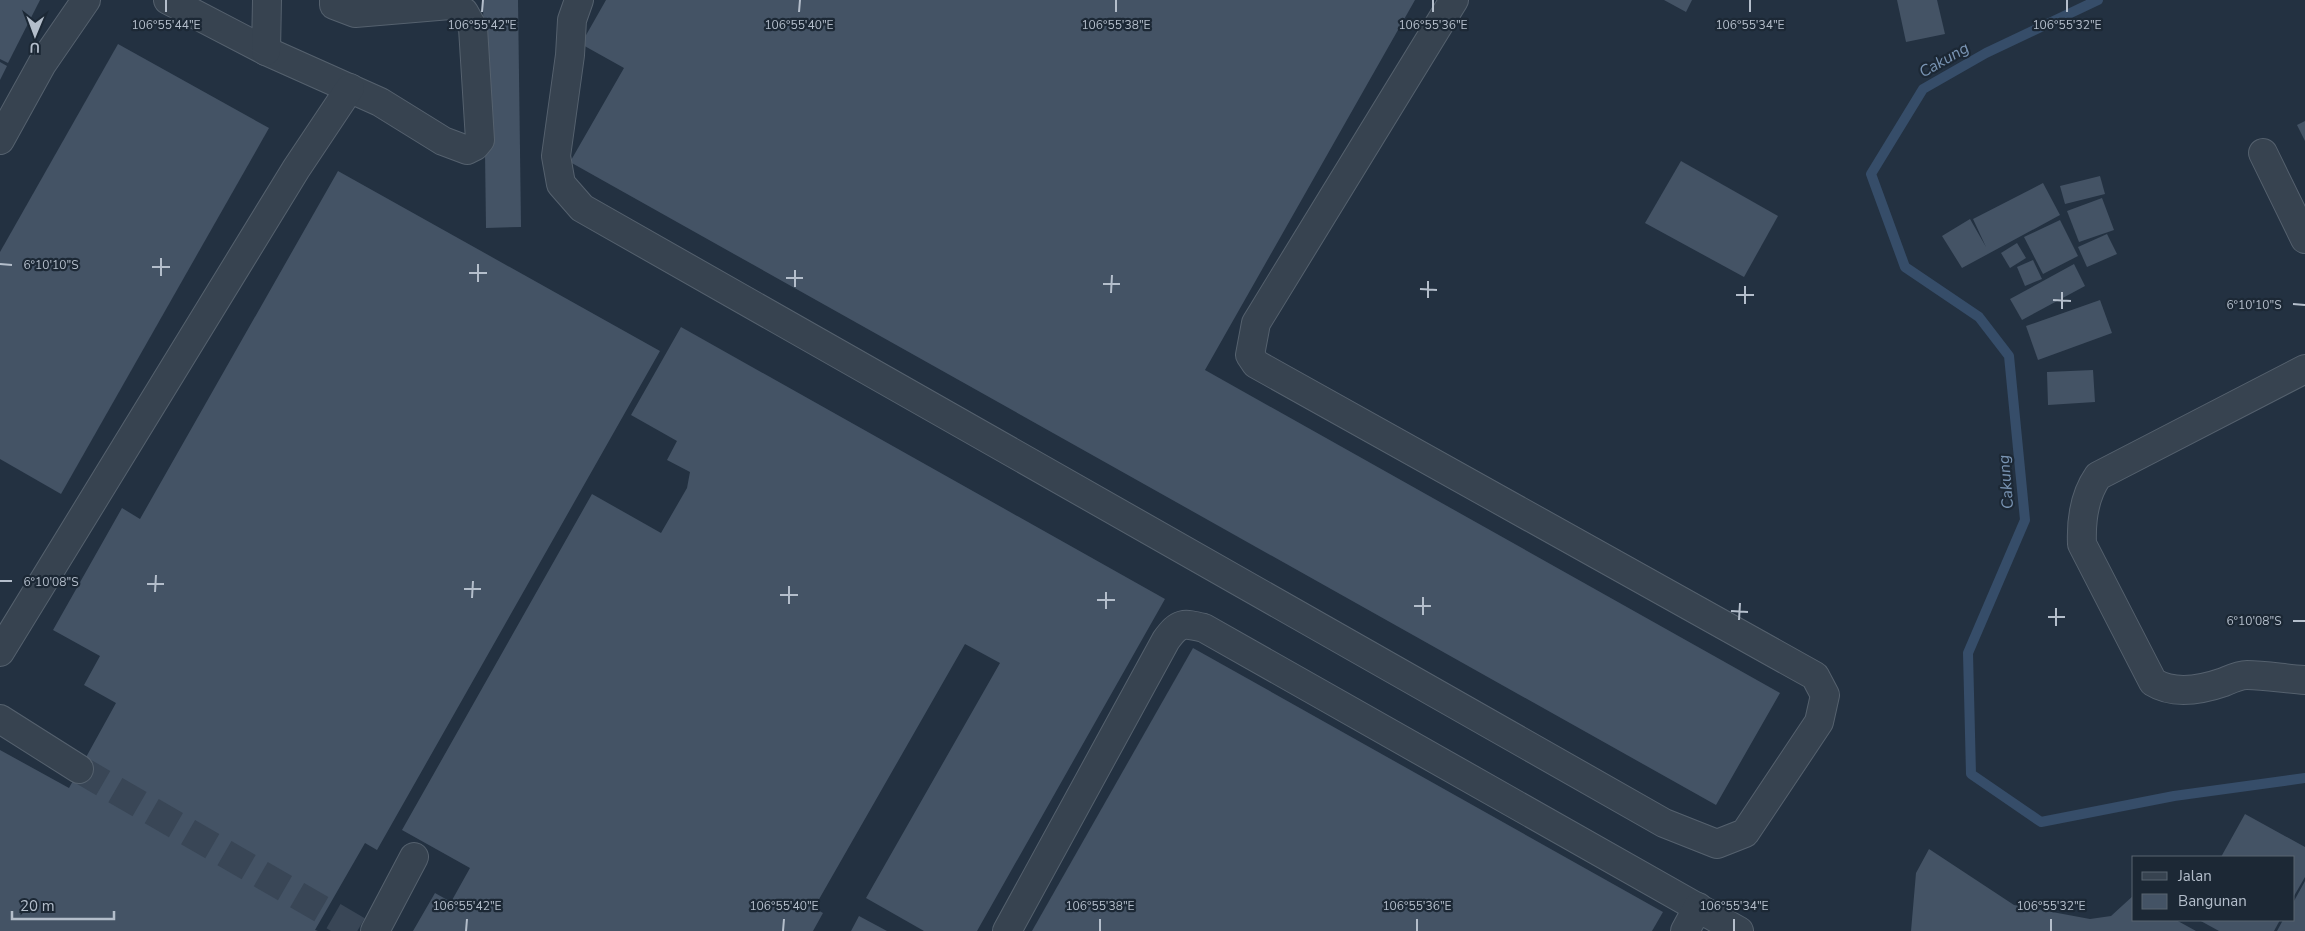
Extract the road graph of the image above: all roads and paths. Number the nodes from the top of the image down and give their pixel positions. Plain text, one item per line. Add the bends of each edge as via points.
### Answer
1 (86, 0) edge
2 (168, 0) edge
3 (267, 0) edge
4 (334, 0) edge
5 (579, 0) edge
6 (1454, 0) edge
7 (266, 51) junction
8 (350, 88) junction
9 (0, 140) edge
10 (2263, 153) dead end
11 (2305, 239) edge
12 (2305, 369) edge
13 (0, 652) edge
14 (2300, 676) edge
15 (0, 719) edge
16 (79, 769) tunnel mouth
17 (414, 857) dead end
18 (1698, 907) junction
19 (375, 931) edge
20 (1007, 931) edge
21 (1685, 931) edge
22 (1739, 931) edge

1 - 9 lane via 42,64
2 - 7 lane
3 - 7 lane
4 - 8 lane via 334,5 356,13 450,5 464,12 473,28 480,140 467,150 443,141 380,102
5 - 6 lane via 572,20 556,156 561,184 582,208 1664,823 1717,844 1745,833 1819,722 1825,696 1815,676 1256,364 1250,356 1256,323
7 - 8 lane
8 - 13 lane via 296,169
10 - 11 lane
12 - 14 lane via 2098,476 2087,496 2082,532 2082,544 2153,682 2162,688 2188,690 2244,675
15 - 16 lane
17 - 19 lane
18 - 20 lane via 1204,628 1185,624 1175,628 1166,640
18 - 21 lane
18 - 22 lane

